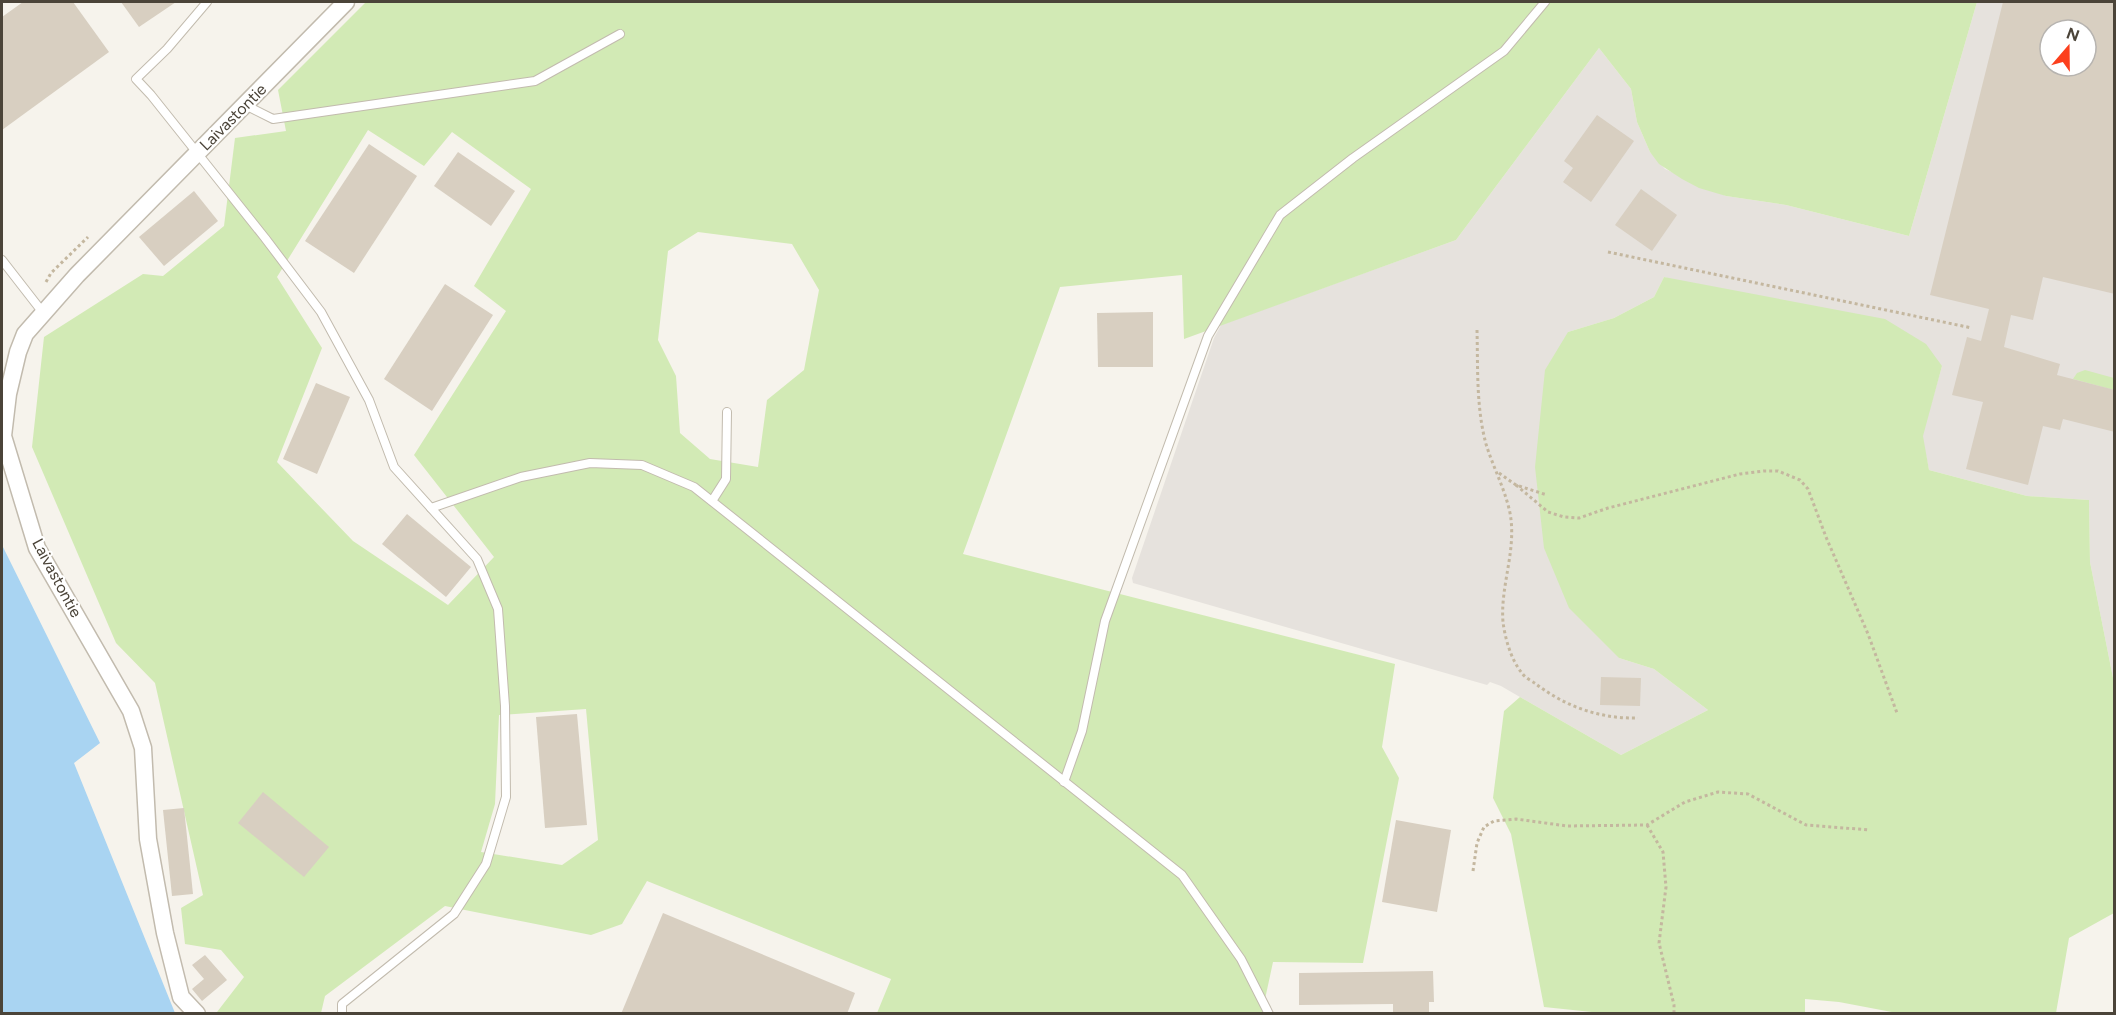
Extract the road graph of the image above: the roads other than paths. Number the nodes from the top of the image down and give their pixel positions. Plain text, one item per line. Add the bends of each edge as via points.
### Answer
1 (207, 2) edge
2 (346, 2) edge
3 (1545, 2) edge
4 (620, 34) dead end
5 (245, 105) junction
6 (197, 153) junction
7 (2, 260) edge
8 (44, 314) junction
9 (727, 412) dead end
10 (712, 501) junction
11 (431, 508) junction
12 (1064, 782) junction
13 (197, 1014) edge
14 (342, 1014) edge
15 (1269, 1014) edge

1 - 6 lane via 136,80
2 - 5 street, Laivastontie
3 - 12 lane via 1504,51 1280,215 1204,347 1105,621 1082,731
4 - 5 lane via 534,81 273,119
5 - 6 street, Laivastontie
6 - 8 street, Laivastontie
6 - 11 lane via 321,312 369,400 394,466
7 - 8 lane
8 - 13 street, Laivastontie via 25,334 18,352 3,436 38,548 131,711 143,748 148,839 165,933 181,997
9 - 10 lane via 726,478
10 - 11 lane via 694,487 642,465 590,463 521,477
10 - 12 lane
11 - 14 lane via 477,559 498,609 506,797 486,864 454,914 342,1004
12 - 15 lane via 1182,875 1241,959

